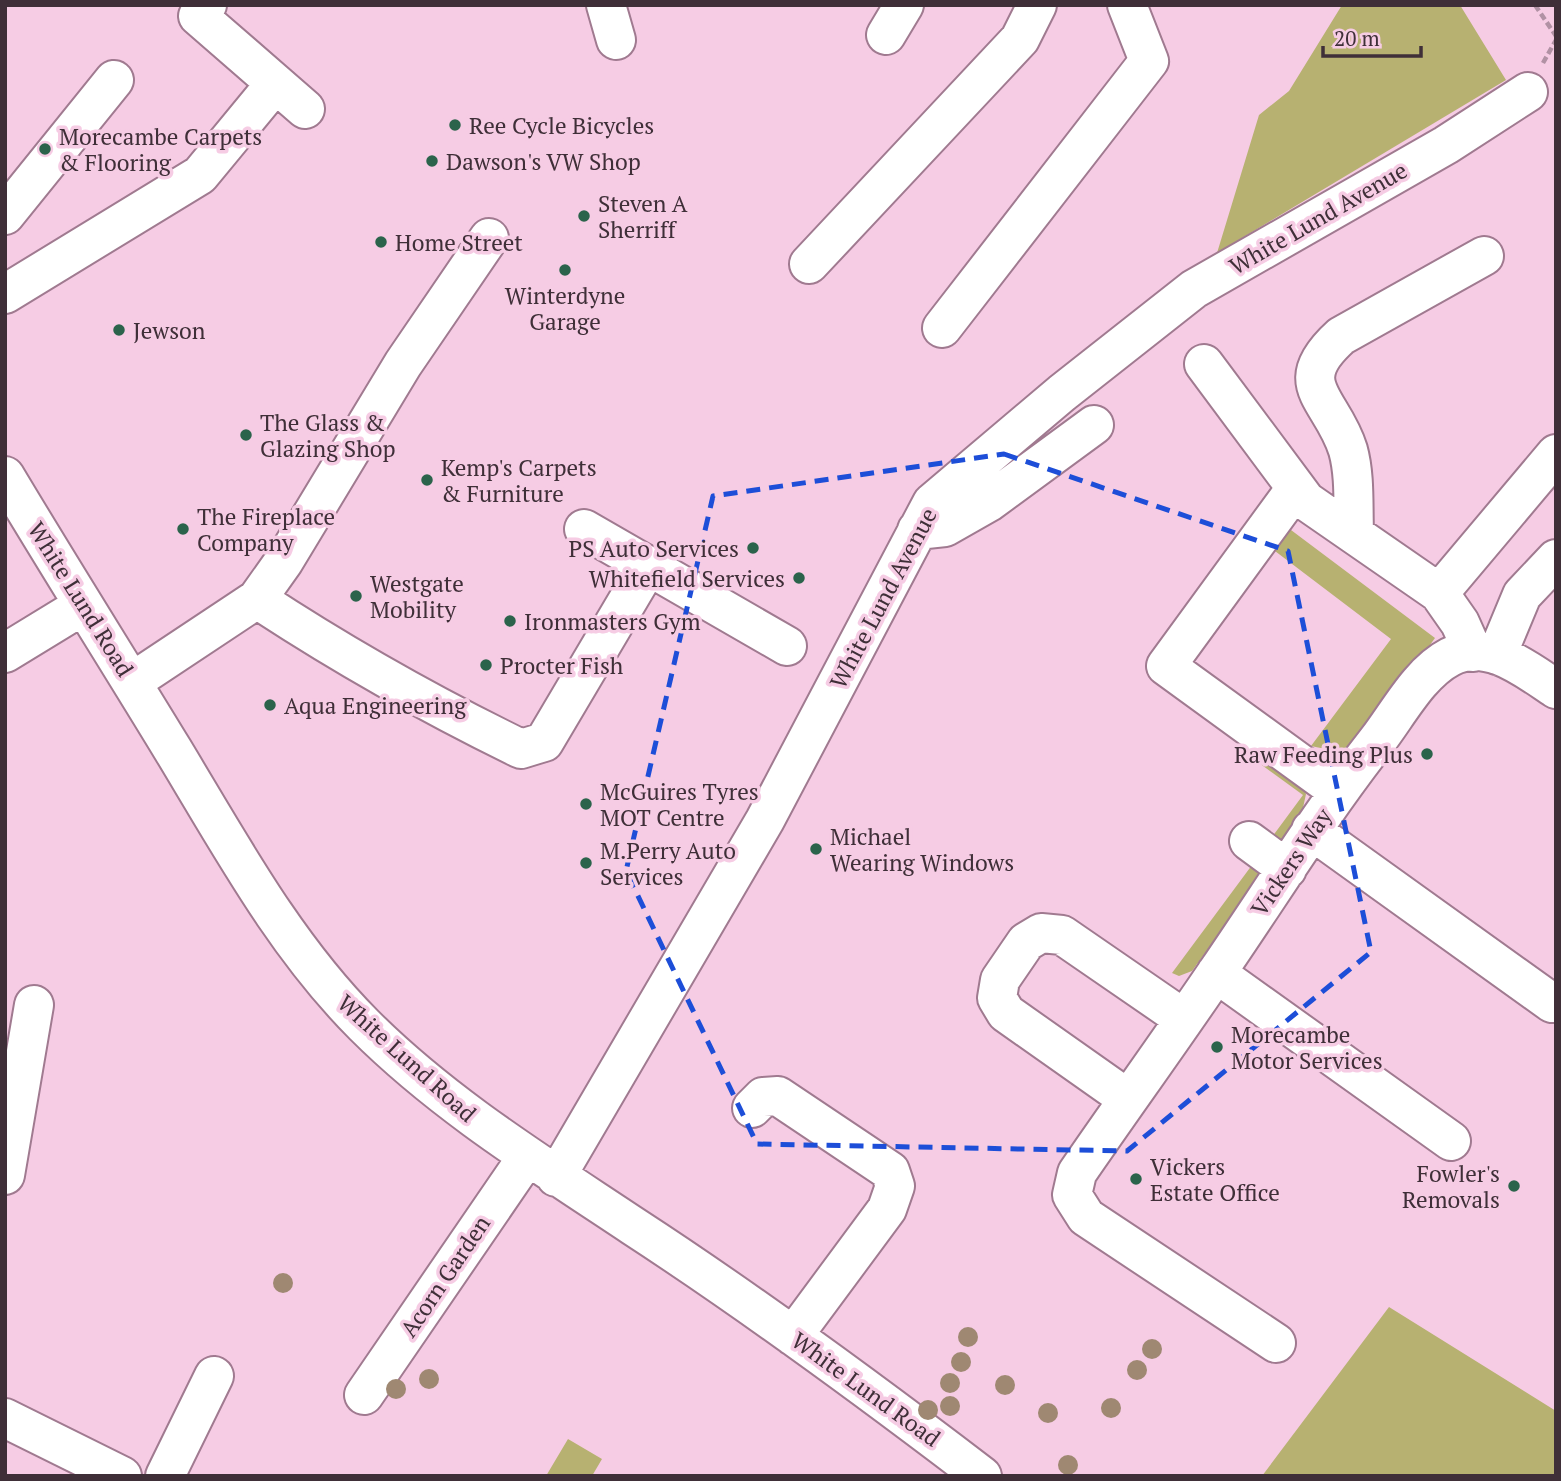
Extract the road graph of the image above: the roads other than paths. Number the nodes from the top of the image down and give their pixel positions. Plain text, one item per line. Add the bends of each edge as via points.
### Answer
1 (207, 5) edge
2 (1037, 5) edge
3 (1127, 5) edge
4 (114, 80) dead end
5 (275, 84) junction
6 (1528, 92) dead end
7 (305, 109) dead end
8 (5, 215) edge
9 (489, 238) dead end
10 (1484, 257) dead end
11 (809, 264) dead end
12 (5, 294) edge
13 (942, 328) dead end
14 (1204, 365) dead end
15 (1094, 425) dead end
16 (1556, 454) edge
17 (5, 476) edge
18 (1296, 488) junction
19 (584, 529) dead end
20 (917, 530) junction
21 (1354, 532) junction
22 (1556, 559) edge
23 (647, 568) junction
24 (1439, 593) junction
25 (257, 599) junction
26 (82, 606) junction
27 (787, 646) dead end
28 (5, 653) edge
29 (1485, 653) junction
30 (132, 682) junction
31 (1556, 690) edge
32 (1338, 791) junction
33 (1311, 830) junction
34 (1249, 841) dead end
35 (1287, 869) junction
36 (1216, 973) junction
37 (1552, 1003) dead end
38 (34, 1005) dead end
39 (1184, 1019) junction
40 (1128, 1100) junction
41 (752, 1108) dead end
42 (1451, 1141) dead end
43 (541, 1167) junction
44 (5, 1175) edge
45 (793, 1336) junction
46 (1276, 1343) dead end
47 (214, 1376) dead end
48 (360, 1400) dead end
49 (5, 1418) edge
50 (122, 1476) edge
51 (165, 1476) edge
52 (982, 1476) edge

1 - 5 street via 198,16
2 - 11 street via 1020,39
3 - 13 street via 1149,61
4 - 8 street
5 - 7 street
5 - 12 street via 200,175
6 - 20 street, White Lund Avenue via 1446,145 1194,289 932,503
9 - 25 street via 403,364
10 - 21 street via 1341,336 1321,353 1313,371 1316,387 1348,449
14 - 18 street
15 - 20 street via 989,502 945,527
16 - 24 street
17 - 26 street, White Lund Road
18 - 21 street via 1306,500
18 - 32 street via 1166,666
19 - 23 street
20 - 43 street, White Lund Avenue via 765,820
21 - 24 street
22 - 29 street via 1521,595
23 - 25 street via 544,742 521,749 425,701
23 - 27 street
24 - 29 street
25 - 30 street
26 - 28 street
26 - 30 street, White Lund Road
29 - 31 street via 1515,661
29 - 32 street, Vickers Way via 1451,656 1430,673
30 - 43 street, White Lund Road via 262,898 316,974 366,1027 438,1091
32 - 33 street, Vickers Way
33 - 35 street, Vickers Way
33 - 37 street
34 - 35 street
35 - 36 street, Vickers Way
36 - 39 street, Vickers Way
36 - 42 street
38 - 44 street
39 - 40 street, Vickers Way
39 - 40 street via 1062,935 1041,933 1026,942 1000,980 997,998 1006,1013
40 - 46 street, Vickers Way via 1077,1172 1072,1195 1086,1217
41 - 45 street via 764,1097 778,1096 890,1171 895,1186 887,1209
43 - 45 street, White Lund Road
43 - 48 street, Acorn Garden
45 - 52 street, White Lund Road
47 - 51 street
49 - 50 street

